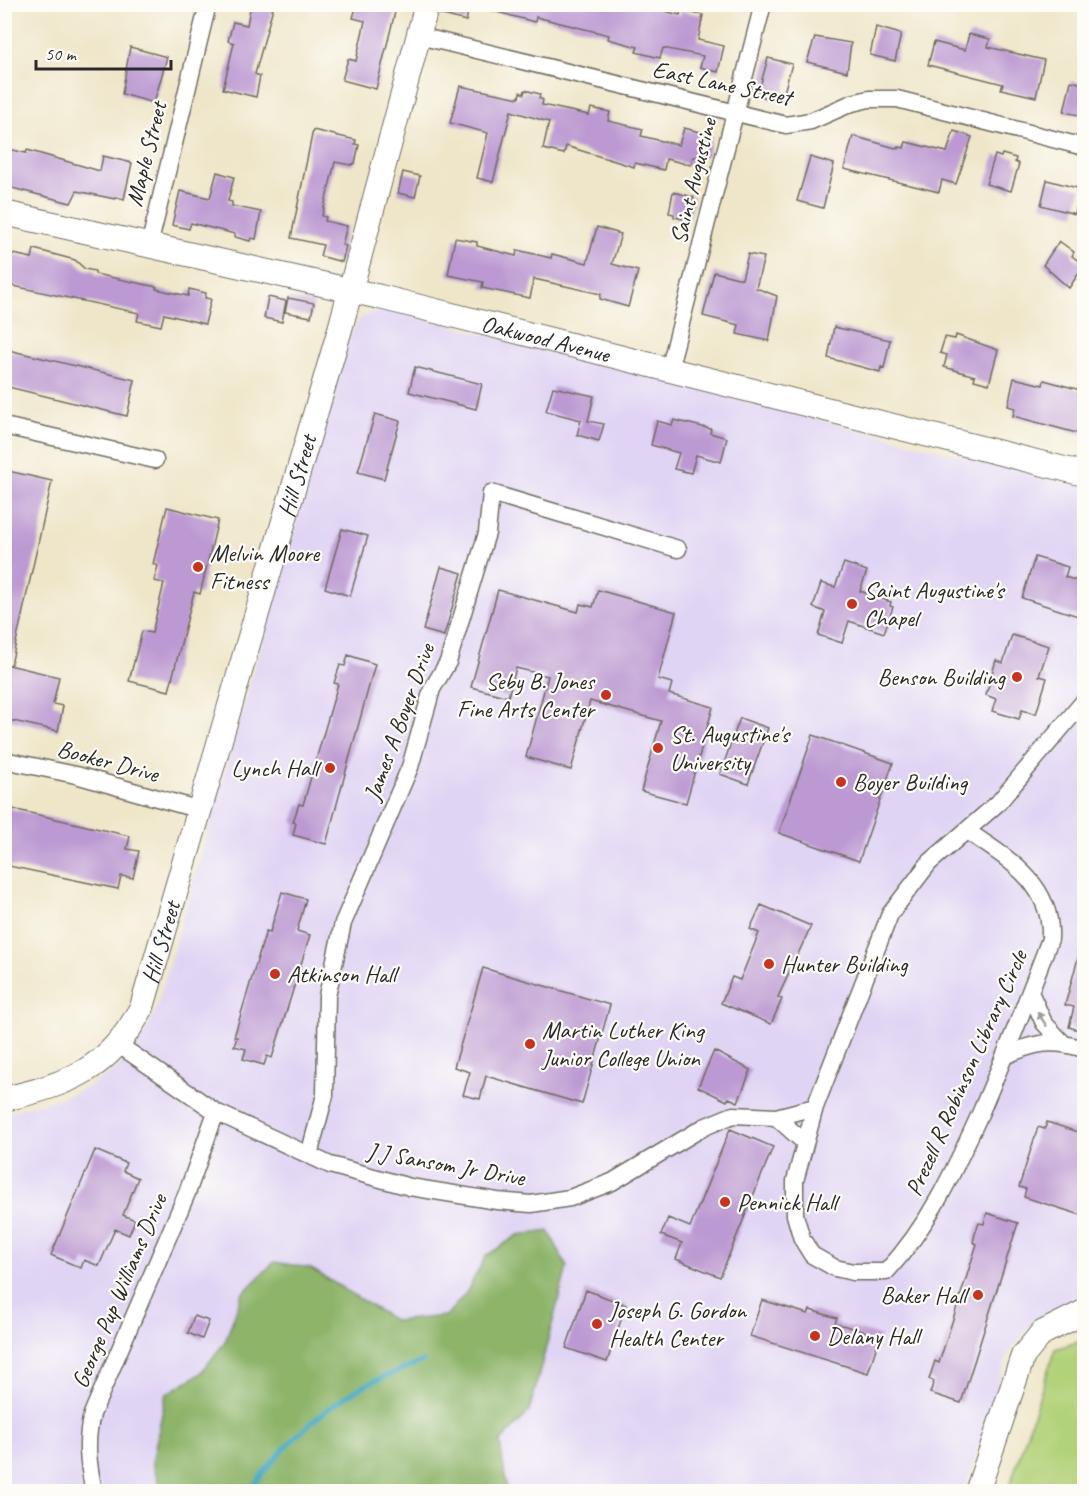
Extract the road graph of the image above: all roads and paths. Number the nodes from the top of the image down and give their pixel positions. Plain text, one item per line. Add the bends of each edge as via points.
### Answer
1 (208, 4) edge
2 (427, 4) edge
3 (763, 4) edge
4 (419, 36) junction
5 (735, 114) junction
6 (1084, 147) edge
7 (4, 213) edge
8 (149, 246) junction
9 (350, 290) junction
10 (669, 370) junction
11 (4, 426) edge
12 (155, 460) dead end
13 (1084, 474) edge
14 (678, 549) dead end
15 (1084, 701) edge
16 (4, 760) edge
17 (200, 810) junction
18 (967, 831) junction
19 (1030, 992) junction
20 (1062, 1042) junction
21 (119, 1045) junction
22 (1084, 1049) edge
23 (1005, 1056) junction
24 (4, 1099) edge
25 (815, 1107) junction
26 (216, 1112) junction
27 (776, 1118) junction
28 (804, 1142) junction
29 (309, 1155) junction
30 (1084, 1312) edge
31 (94, 1491) edge
32 (978, 1491) edge

1 - 8 street, Maple Street
2 - 4 street, Hill Street
3 - 5 street, Saint Augustine
4 - 5 street, East Lane Street
4 - 9 street, Hill Street
5 - 6 street, East Lane Street via 786,125 811,121 869,99 897,99
5 - 10 street, Saint Augustine
7 - 8 street, Oakwood Avenue
8 - 9 street, Oakwood Avenue
9 - 10 street, Oakwood Avenue
9 - 17 street, Hill Street
10 - 13 street, Oakwood Avenue
11 - 12 street
14 - 29 street, James A Boyer Drive via 491,493 487,533 448,662 432,689 410,767 343,922 327,996 324,1095
15 - 18 street, Prezell R Robinson Library Circle via 998,803
16 - 17 street, Booker Drive via 76,775
17 - 21 street, Hill Street via 142,1007
18 - 19 street, Prezell R Robinson Library Circle via 1021,872 1039,890 1046,905 1051,920 1050,939
18 - 25 street, Prezell R Robinson Library Circle via 929,863 890,914
20 -> 19 street via 1044,1023
19 - 23 street, Prezell R Robinson Library Circle
20 - 22 street
20 - 23 street via 1032,1046
21 - 24 street, Hill Street via 84,1074
21 - 26 street, J J Sansom Jr Drive
23 - 28 street, Prezell R Robinson Library Circle via 941,1198 910,1245 886,1272 835,1268 812,1255 795,1215 795,1181
25 - 27 street, J J Sansom Jr Drive
25 - 28 street, Prezell R Robinson Library Circle
26 - 29 street, J J Sansom Jr Drive
26 - 31 street, George Pup Williams Drive via 187,1193 92,1414 86,1455
27 - 28 street
27 - 29 street, J J Sansom Jr Drive via 733,1115 704,1127 589,1192 531,1204 410,1186 349,1171
30 - 32 street via 1042,1333 1023,1356

